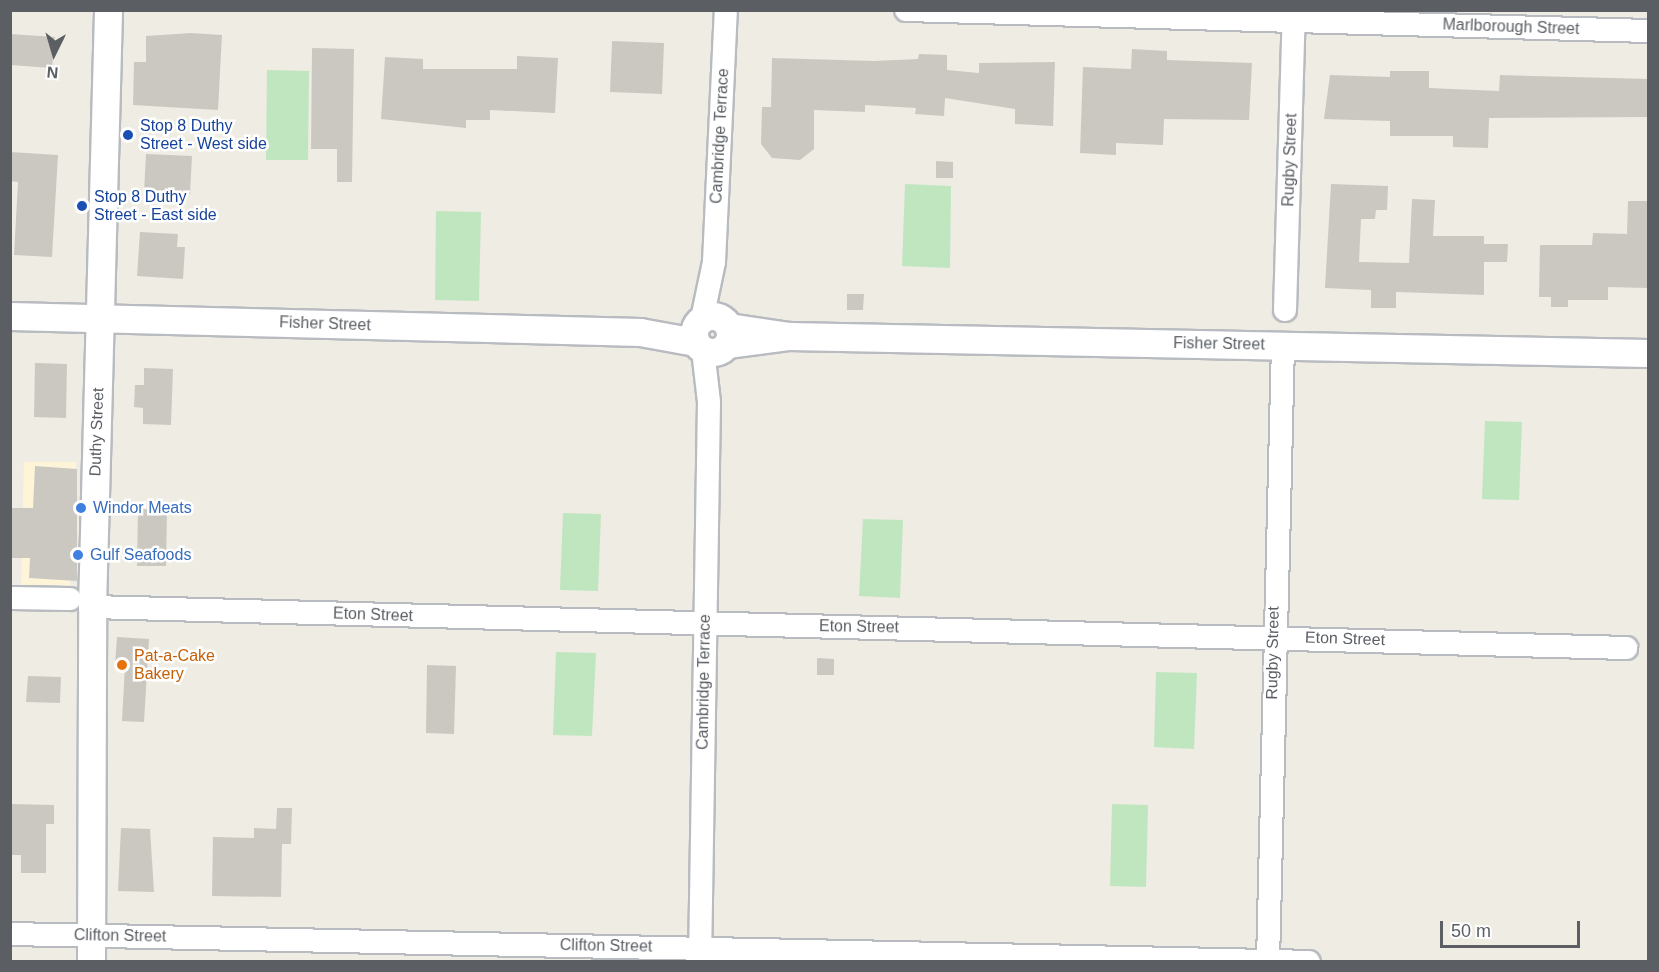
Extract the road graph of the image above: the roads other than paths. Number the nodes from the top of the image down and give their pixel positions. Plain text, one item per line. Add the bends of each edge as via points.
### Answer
1 (108, 10) edge
2 (726, 10) edge
3 (906, 10) edge
4 (1294, 16) edge
5 (1648, 31) edge
6 (1285, 310) dead end
7 (10, 316) edge
8 (101, 318) junction
9 (712, 334) junction
10 (1283, 345) junction
11 (1648, 352) edge
12 (10, 598) edge
13 (81, 603) junction
14 (705, 624) junction
15 (1273, 636) junction
16 (1626, 648) dead end
17 (10, 934) edge
18 (91, 948) edge
19 (700, 954) edge
20 (1268, 961) edge
21 (1309, 962) edge

1 - 8 street, Duthy Street
2 - 9 street, Cambridge Terrace
3 - 4 street, Marlborough Street
4 - 5 street, Marlborough Street
4 - 6 street, Rugby Street
7 - 8 street, Fisher Street
8 - 9 street, Fisher Street
8 - 13 street, Duthy Street
9 - 10 street, Fisher Street
9 - 14 street, Cambridge Terrace
10 - 11 street, Fisher Street
10 - 15 street, Rugby Street
12 - 13 street, Eton Street
13 - 14 street, Eton Street
13 - 18 street, Duthy Street
14 - 15 street, Eton Street
14 - 19 street, Cambridge Terrace
15 - 16 street, Eton Street
15 - 20 street, Rugby Street
17 - 18 street, Clifton Street
18 - 19 street, Clifton Street
19 - 20 street, Clifton Street
20 - 21 street, Clifton Street

